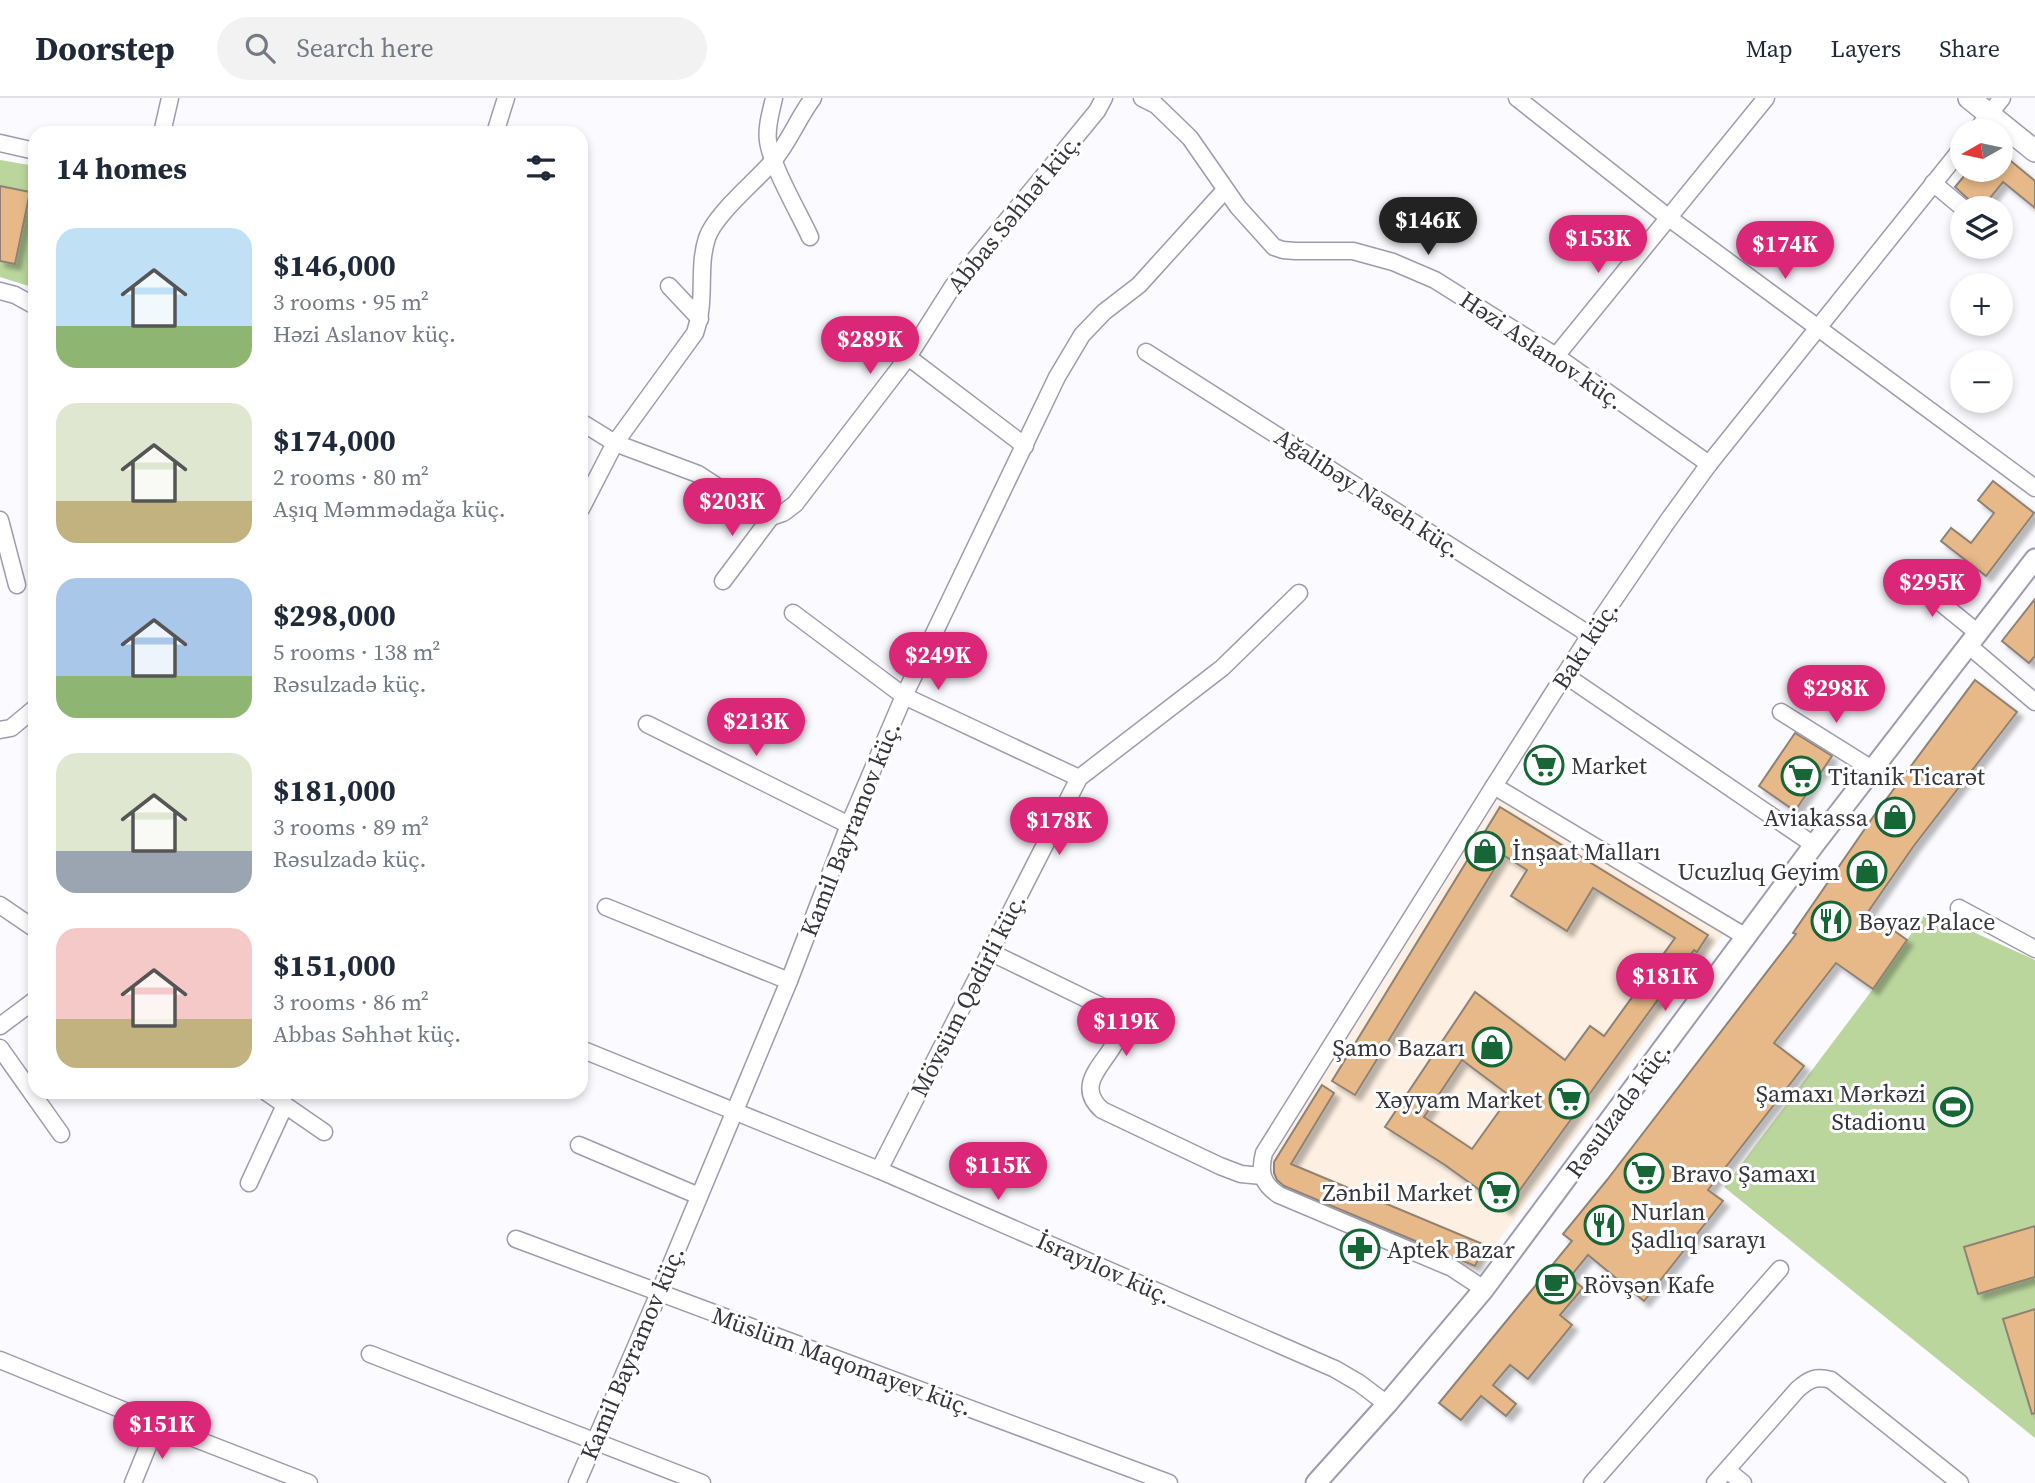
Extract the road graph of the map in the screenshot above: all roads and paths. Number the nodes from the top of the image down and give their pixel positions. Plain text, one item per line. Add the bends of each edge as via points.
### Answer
1 (170, 98) edge
2 (506, 98) edge
3 (774, 98) edge
4 (813, 98) edge
5 (1104, 98) edge
6 (1142, 98) edge
7 (1517, 98) edge
8 (1766, 98) edge
9 (1969, 98) edge
10 (1996, 106) edge
11 (164, 126) edge
12 (497, 126) edge
13 (0, 143) edge
14 (28, 149) edge
15 (2035, 151) edge
16 (774, 160) junction
17 (1950, 162) edge
18 (1933, 183) junction
19 (1225, 191) junction
20 (1950, 197) edge
21 (1669, 218) junction
22 (810, 237) dead end
23 (669, 286) dead end
24 (0, 291) edge
25 (28, 302) edge
26 (700, 319) junction
27 (1817, 327) junction
28 (1146, 352) dead end
29 (1556, 356) junction
30 (908, 357) junction
31 (588, 426) edge
32 (615, 443) junction
33 (1025, 446) junction
34 (1709, 464) junction
35 (2035, 488) edge
36 (588, 495) edge
37 (771, 517) junction
38 (0, 520) edge
39 (2035, 559) edge
40 (1909, 577) dead end
41 (723, 581) dead end
42 (17, 585) dead end
43 (1299, 593) dead end
44 (793, 614) dead end
45 (1590, 635) junction
46 (1973, 639) junction
47 (1565, 675) junction
48 (904, 696) junction
49 (2035, 702) edge
50 (1781, 712) dead end
51 (28, 714) edge
52 (647, 724) dead end
53 (0, 730) edge
54 (1872, 769) junction
55 (1079, 778) junction
56 (1494, 786) junction
57 (849, 825) junction
58 (1814, 845) junction
59 (0, 905) edge
60 (606, 907) dead end
61 (1959, 908) dead end
62 (28, 924) edge
63 (1746, 937) junction
64 (2035, 949) edge
65 (990, 952) junction
66 (789, 981) junction
67 (28, 1005) edge
68 (0, 1026) edge
69 (0, 1048) edge
70 (588, 1052) edge
71 (28, 1088) edge
72 (36, 1099) edge
73 (276, 1099) edge
74 (285, 1105) junction
75 (733, 1112) junction
76 (324, 1132) dead end
77 (61, 1135) dead end
78 (579, 1145) dead end
79 (879, 1170) junction
80 (1262, 1176) junction
81 (249, 1183) dead end
82 (699, 1196) junction
83 (516, 1239) dead end
84 (1780, 1269) dead end
85 (1484, 1289) junction
86 (659, 1293) junction
87 (370, 1354) dead end
88 (0, 1360) edge
89 (1387, 1404) junction
90 (157, 1424) junction
91 (595, 1441) junction
92 (1727, 1470) junction
93 (133, 1483) edge
94 (309, 1483) edge
95 (577, 1483) edge
96 (702, 1483) edge
97 (1169, 1483) edge
98 (1315, 1483) edge
99 (1592, 1483) edge
100 (1715, 1483) edge
101 (1743, 1483) edge
102 (1960, 1483) edge

1 - 11 street
2 - 12 street
3 - 16 street via 768,142
4 - 16 street
5 - 30 street, Abbas Səhhət küç. via 953,286
6 - 19 street, Həzi Aslanov küç. via 1156,105 1190,138
7 - 21 street
8 - 21 street
9 - 10 main road
10 - 15 main road
13 - 14 street
16 - 22 street
16 - 26 street via 712,227 703,257
17 - 18 street, Bakı küç.
18 - 20 street
18 - 27 street, Bakı küç.
19 - 29 street, Həzi Aslanov küç. via 1274,247 1353,251 1393,262 1435,280
19 - 33 street, Kamil Bayramov küç. via 1139,285 1082,335
21 - 27 street
21 - 29 street
23 - 26 street
24 - 25 street
26 - 32 street via 695,333
27 - 34 street, Bakı küç.
27 - 35 street
28 - 45 street, Ağalibəy Naseh küç.
29 - 34 street, Həzi Aslanov küç.
30 - 33 street
30 - 37 street, Abbas Səhhət küç. via 795,504
31 - 32 street
32 - 36 street
32 - 37 street via 698,474
33 - 48 street, Kamil Bayramov küç.
34 - 45 street, Bakı küç.
37 - 41 street, Abbas Səhhət küç.
38 - 42 street
39 - 46 street, Rəsulzadə küç.
40 - 46 street
43 - 55 street, Mövsüm Qədirli küç. via 1222,668
44 - 48 street
45 - 47 street, Bakı küç.
46 - 49 street
46 - 54 street, Rəsulzadə küç.
47 - 56 street, Bakı küç.
47 - 58 street
48 - 55 street
48 - 57 street, Kamil Bayramov küç.
50 - 54 street
51 - 53 street
52 - 57 street
54 - 58 street, Rəsulzadə küç.
55 - 65 street, Mövsüm Qədirli küç.
56 - 63 street
56 - 80 street, Bakı küç. via 1264,1153
57 - 66 street, Kamil Bayramov küç.
58 - 63 street, Rəsulzadə küç.
59 - 62 street
60 - 66 street
61 - 64 street
63 - 85 street, Rəsulzadə küç.
65 - 79 street, Mövsüm Qədirli küç.
65 - 80 street via 1105,1008 1116,1019 1120,1028 1090,1090 1102,1110 1220,1167
66 - 75 street, Kamil Bayramov küç.
67 - 68 street
69 - 71 street
70 - 75 street, İsrayılov küç.
72 - 77 street
73 - 74 street
74 - 76 street
74 - 81 street
75 - 79 street, İsrayılov küç.
75 - 82 street, Kamil Bayramov küç.
78 - 82 street
79 - 89 street, İsrayılov küç. via 1335,1369
80 - 85 street via 1279,1195 1452,1268
82 - 86 street, Kamil Bayramov küç.
83 - 86 street, Müslüm Maqomayev küç.
84 - 99 street
85 - 89 street, Rəsulzadə küç.
86 - 91 street, Kamil Bayramov küç.
86 - 97 street, Müslüm Maqomayev küç.
87 - 91 street
88 - 90 street
89 - 98 street, Rəsulzadə küç.
90 - 93 street
90 - 94 street
91 - 95 street, Kamil Bayramov küç.
91 - 96 street
92 - 100 street
92 - 101 street
92 - 102 street via 1797,1390 1818,1377 1831,1380

